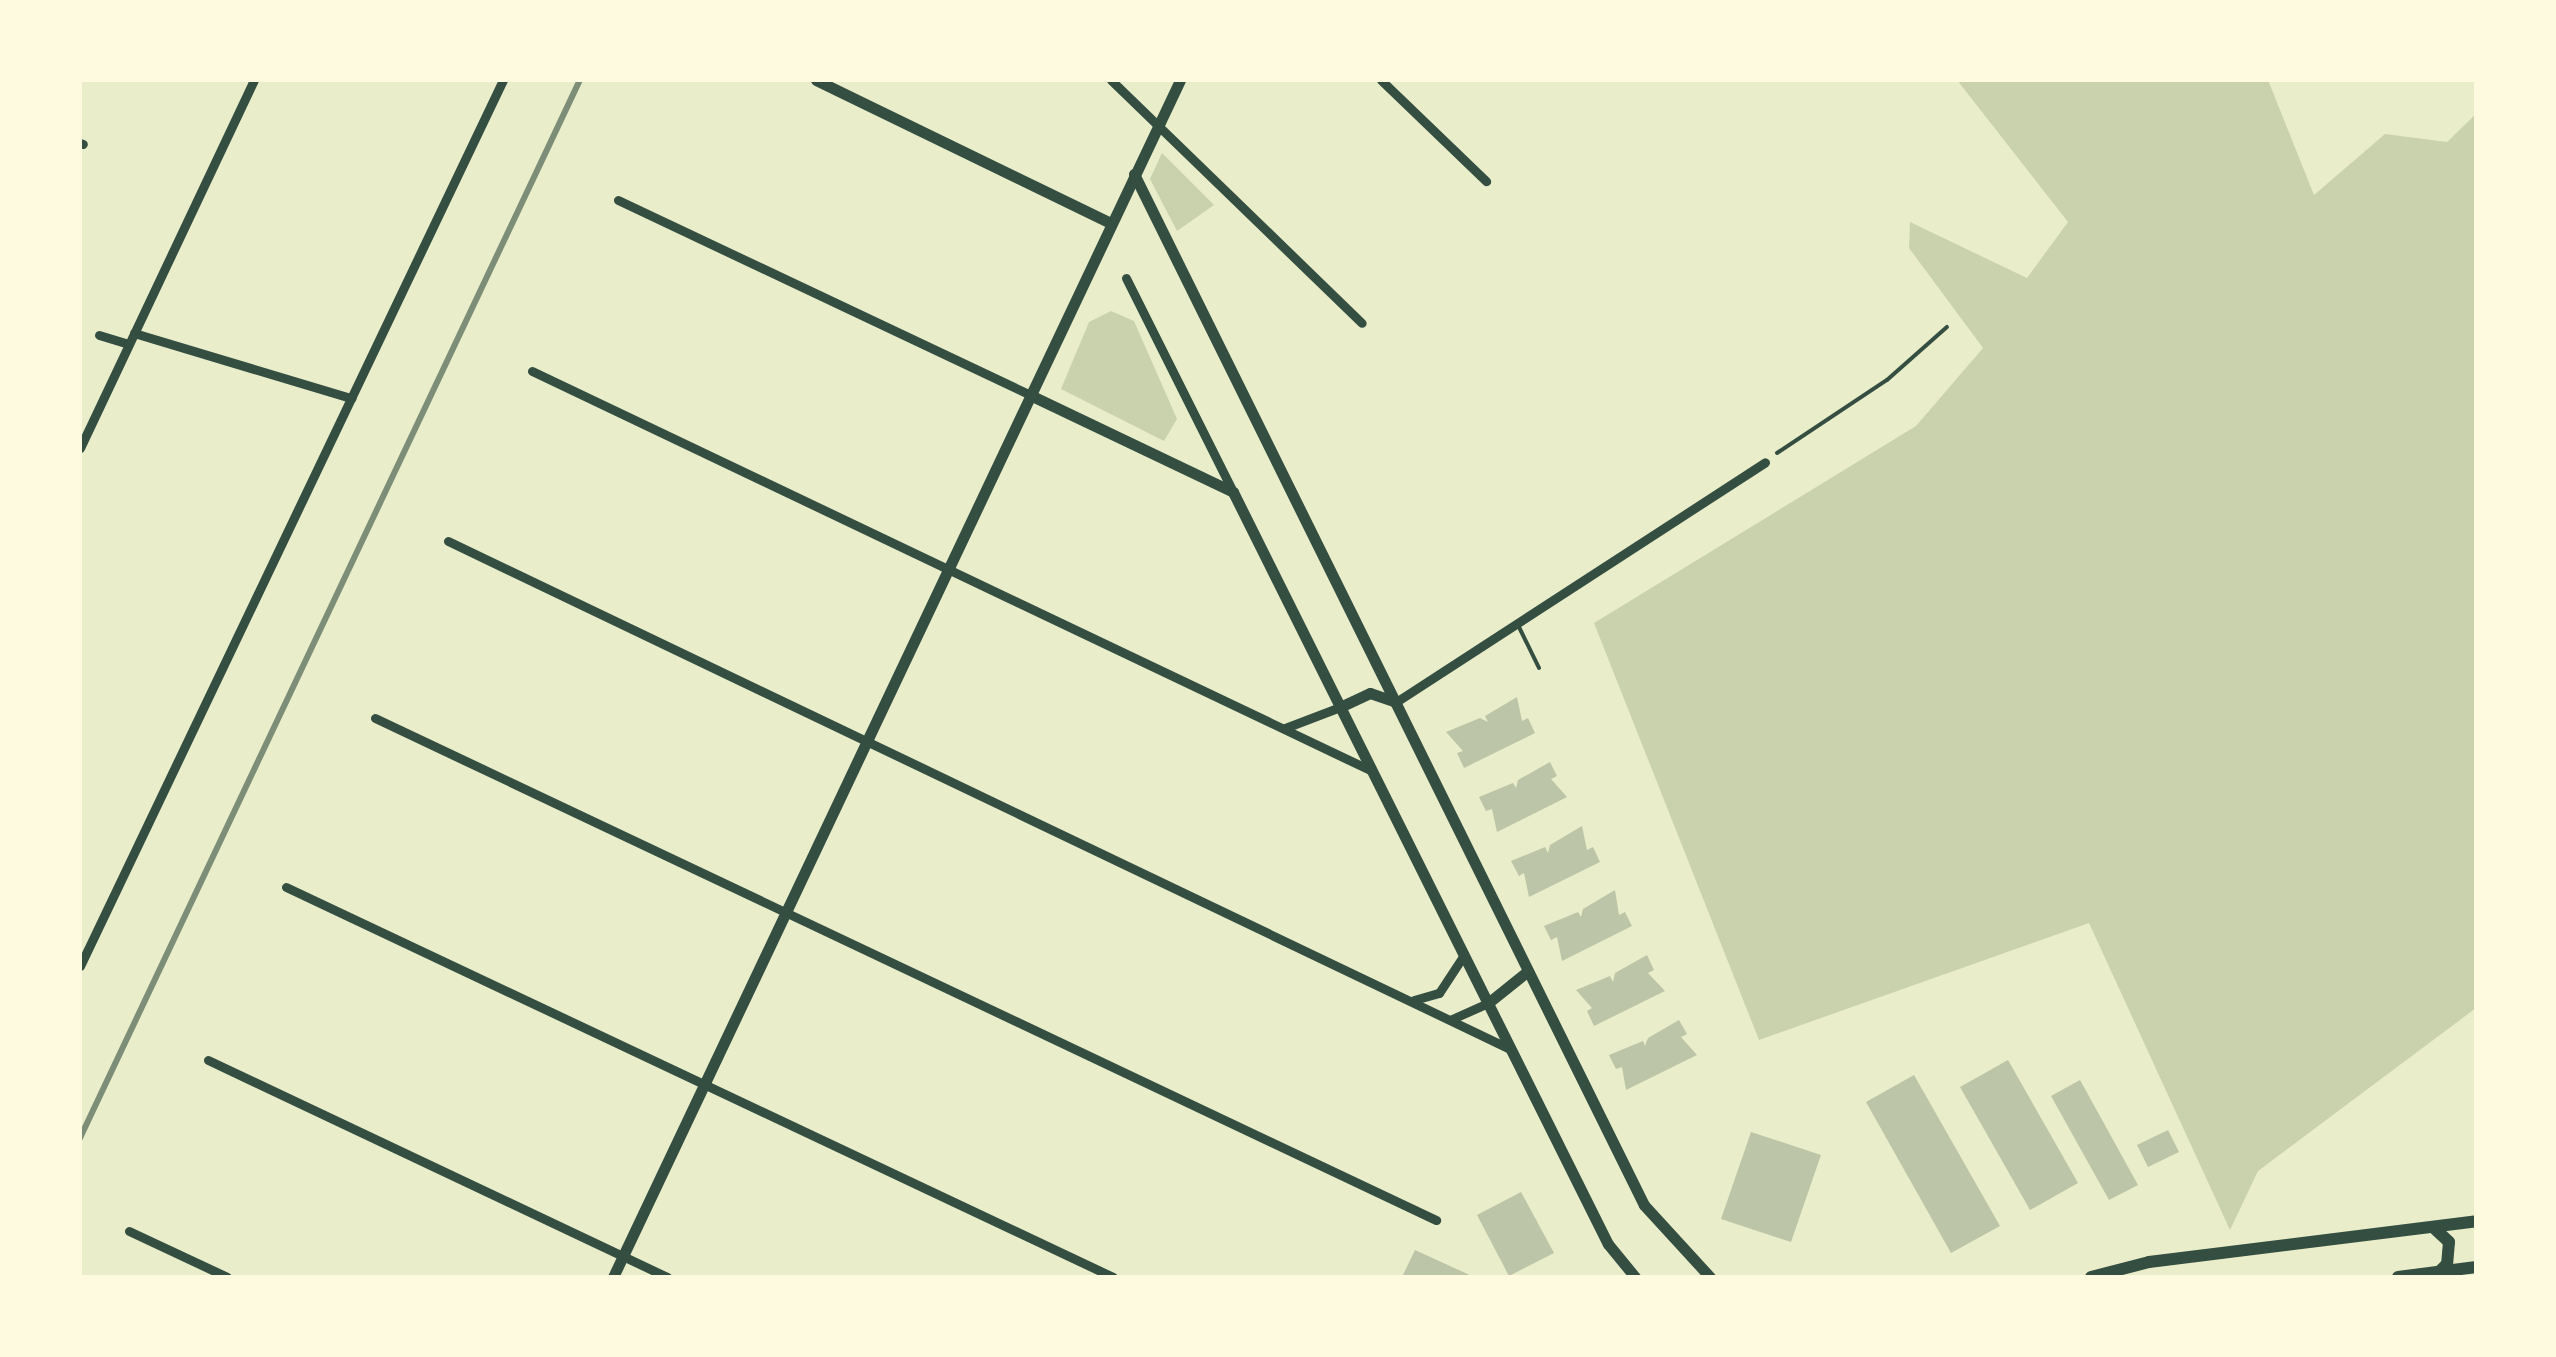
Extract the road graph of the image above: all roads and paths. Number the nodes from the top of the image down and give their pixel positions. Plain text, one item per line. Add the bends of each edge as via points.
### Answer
1 (254, 80) edge
2 (503, 80) edge
3 (816, 80) edge
4 (1111, 80) edge
5 (1180, 80) edge
6 (1381, 80) edge
7 (1158, 125) junction
8 (1134, 174) junction
9 (1486, 181) dead end
10 (618, 200) dead end
11 (1111, 223) junction
12 (1126, 278) dead end
13 (1362, 323) dead end
14 (1946, 327) dead end
15 (134, 334) junction
16 (98, 335) dead end
17 (129, 344) junction
18 (532, 371) dead end
19 (1030, 395) junction
20 (351, 398) junction
21 (80, 448) edge
22 (1765, 462) joint
23 (1233, 492) junction
24 (448, 541) dead end
25 (948, 568) junction
26 (1517, 623) junction
27 (1540, 668) dead end
28 (1396, 702) junction
29 (1340, 706) junction
30 (375, 718) dead end
31 (1285, 728) junction
32 (866, 740) junction
33 (1372, 771) junction
34 (286, 886) dead end
35 (786, 912) junction
36 (80, 934) edge
37 (92, 940) junction
38 (1464, 955) junction
39 (80, 966) edge
40 (1528, 971) junction
41 (1413, 1000) junction
42 (1488, 1004) junction
43 (1452, 1019) junction
44 (1510, 1048) junction
45 (208, 1060) dead end
46 (704, 1084) junction
47 (1436, 1220) dead end
48 (2476, 1221) edge
49 (2433, 1227) junction
50 (129, 1231) dead end
51 (623, 1256) junction
52 (2476, 1267) edge
53 (2439, 1272) junction
54 (227, 1277) edge
55 (613, 1277) edge
56 (668, 1277) edge
57 (1112, 1277) edge
58 (1635, 1277) edge
59 (1710, 1277) edge
60 (2091, 1277) edge
61 (2398, 1277) edge

1 - 15 street
2 - 20 street
3 - 11 street
4 - 7 street
5 - 7 street
6 - 9 street
7 - 8 street
7 - 13 street
8 - 11 street
8 - 28 street
10 - 19 street
11 - 19 street
12 - 23 street
14 - 22 path via 1888,380
15 - 17 street
15 - 20 street
16 - 17 street
17 - 21 street
18 - 25 street
19 - 23 street
19 - 25 street
20 - 37 street
22 - 26 street
23 - 29 street
24 - 32 street
25 - 31 street
25 - 32 street
26 - 27 lane
26 - 28 street
28 - 29 street via 1370,693
28 - 40 street
29 - 31 street
29 - 33 street
30 - 35 street
31 - 33 street
32 - 35 street
32 - 41 street
33 - 38 street
34 - 46 street
35 - 46 street
35 - 47 street
36 - 37 street
37 - 39 street
38 - 41 street via 1439,993
38 - 42 street
40 - 42 street
40 - 59 street via 1644,1205
41 - 43 street
42 - 43 street
42 - 44 street
43 - 44 street
44 - 58 street via 1608,1244
45 - 51 street
46 - 51 street
46 - 57 street
48 - 49 main road
49 - 53 main road via 2450,1242
49 - 60 main road via 2149,1262
50 - 54 street
51 - 55 street
51 - 56 street
52 - 53 main road
53 - 61 main road

